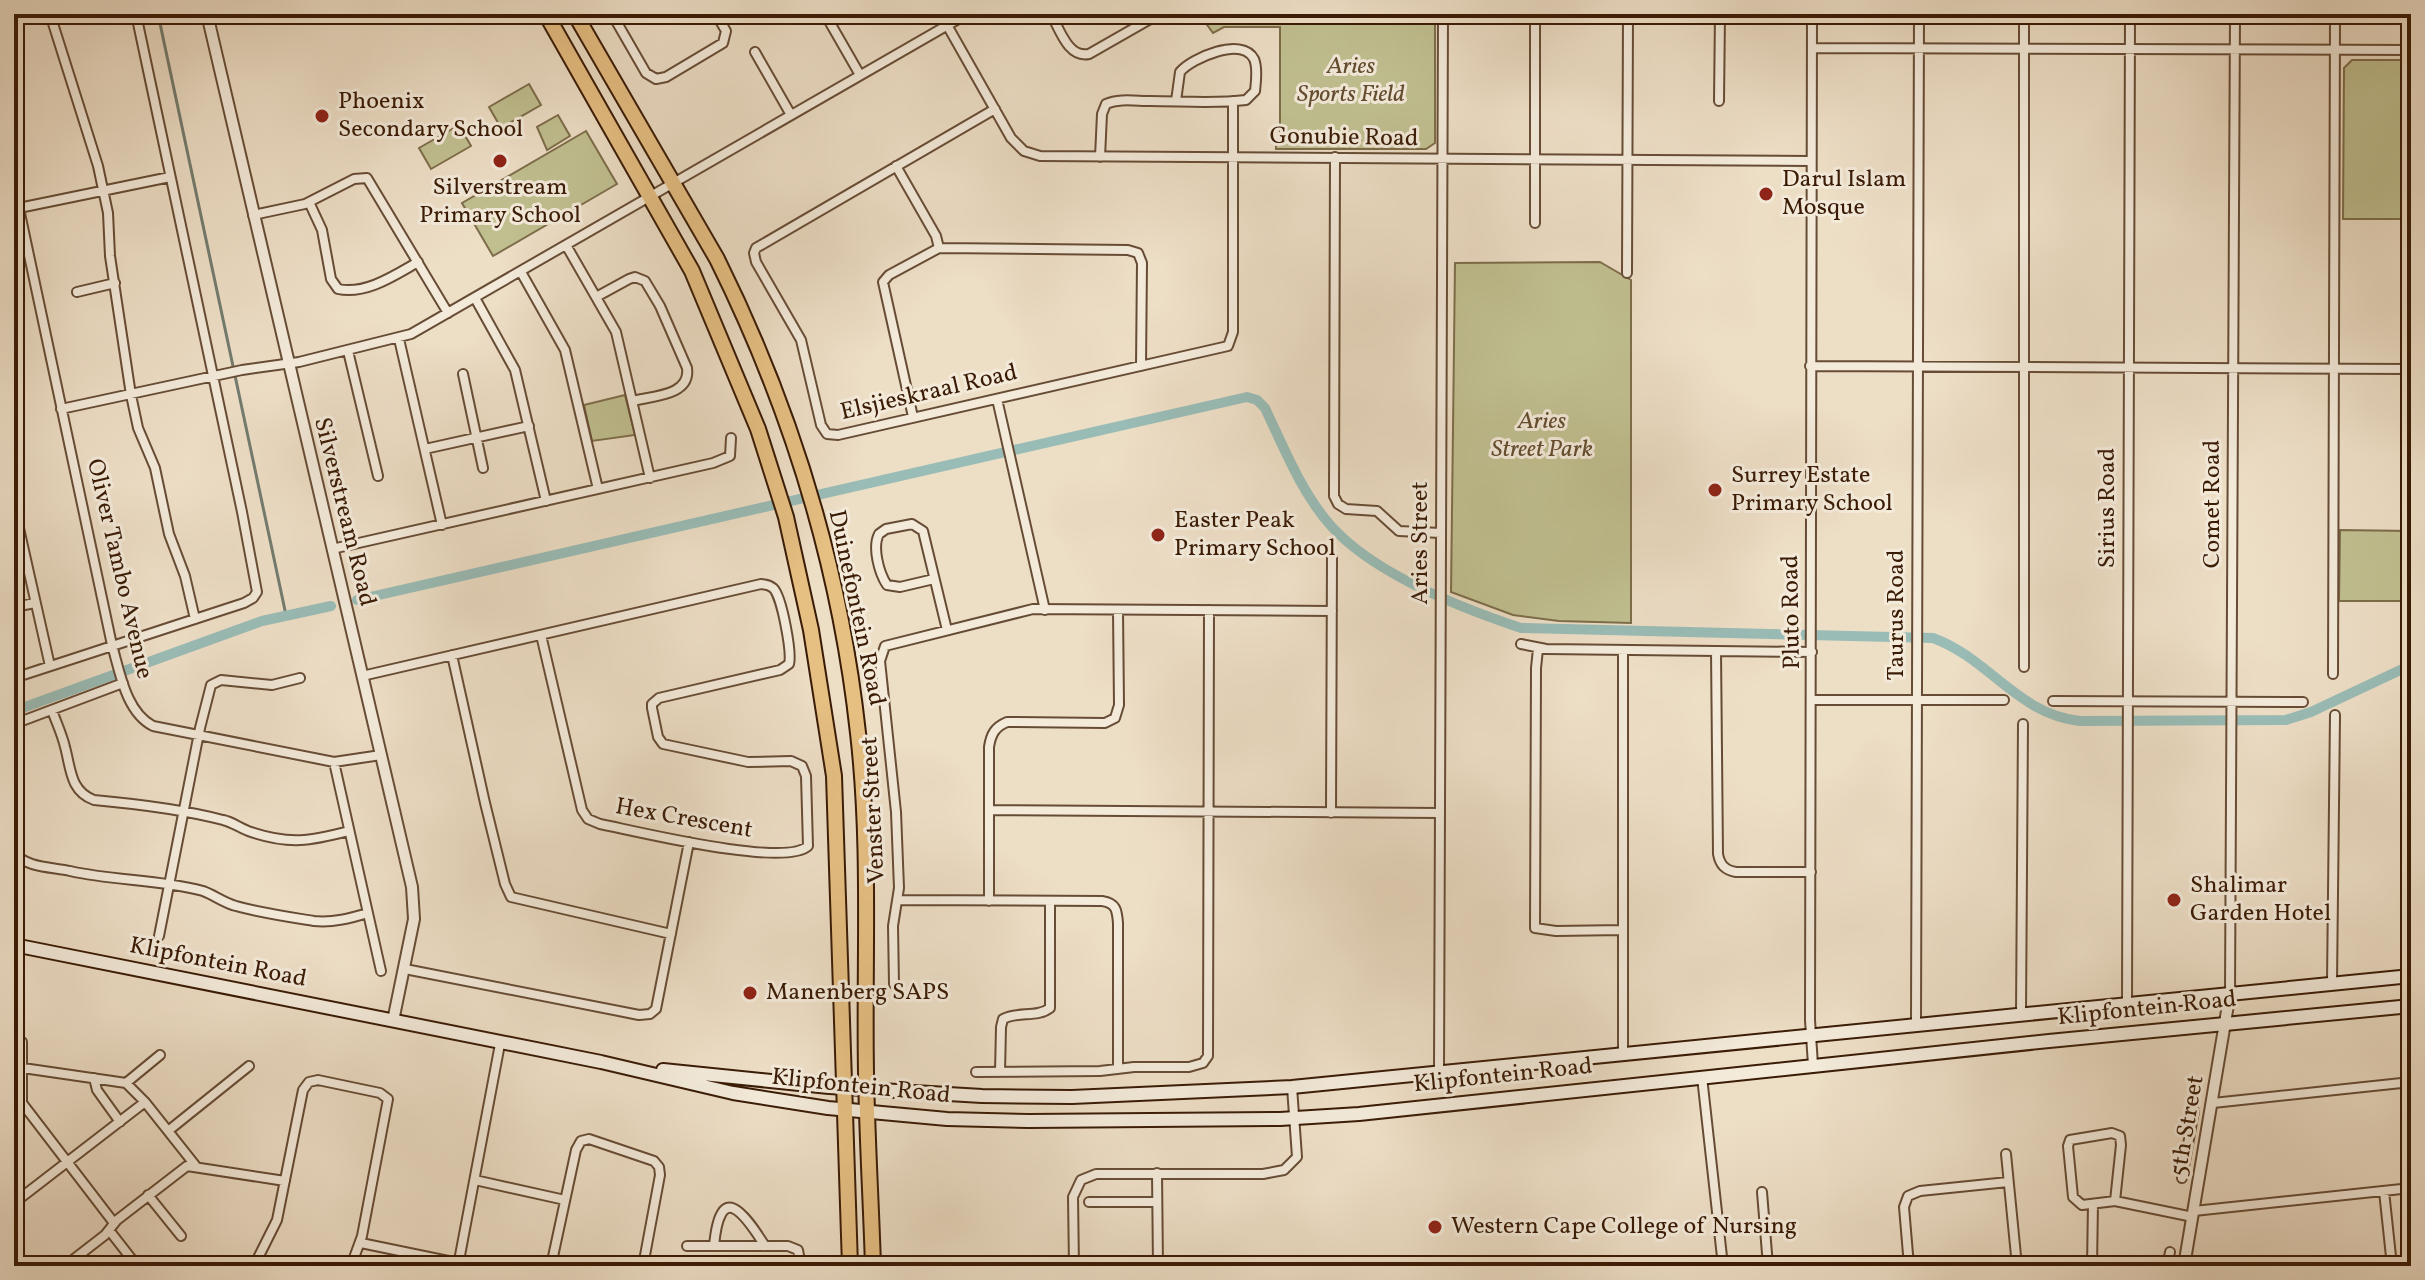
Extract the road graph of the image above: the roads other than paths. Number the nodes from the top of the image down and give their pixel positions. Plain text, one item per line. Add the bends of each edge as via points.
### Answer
1 (50, 14) edge
2 (136, 14) edge
3 (207, 14) edge
4 (546, 14) edge
5 (575, 14) edge
6 (612, 14) edge
7 (716, 14) edge
8 (825, 14) edge
9 (967, 14) edge
10 (1051, 14) edge
11 (1159, 14) edge
12 (1443, 14) edge
13 (1535, 14) edge
14 (1628, 14) edge
15 (1720, 14) edge
16 (1812, 14) edge
17 (1919, 14) edge
18 (2024, 14) edge
19 (2130, 14) edge
20 (2235, 14) edge
21 (2335, 14) edge
22 (947, 25) junction
23 (2024, 47) junction
24 (1812, 48) junction
25 (1919, 48) junction
26 (2129, 48) junction
27 (2235, 49) junction
28 (2335, 49) junction
29 (2411, 50) edge
30 (755, 52) dead end
31 (860, 75) junction
32 (1176, 101) junction
33 (1233, 101) junction
34 (1719, 101) dead end
35 (995, 109) junction
36 (791, 115) junction
37 (1100, 157) junction
38 (1335, 157) junction
39 (1233, 158) junction
40 (1534, 159) junction
41 (1443, 160) junction
42 (1627, 160) junction
43 (1811, 161) junction
44 (896, 166) junction
45 (170, 177) junction
46 (673, 183) junction
47 (14, 185) edge
48 (103, 190) junction
49 (650, 196) junction
50 (309, 202) junction
51 (16, 208) edge
52 (253, 215) junction
53 (1535, 223) dead end
54 (566, 245) junction
55 (939, 248) junction
56 (418, 262) junction
57 (521, 272) junction
58 (1627, 273) dead end
59 (115, 283) junction
60 (77, 292) dead end
61 (598, 296) junction
62 (475, 298) junction
63 (448, 313) junction
64 (399, 339) junction
65 (348, 351) junction
66 (287, 363) junction
67 (1141, 366) junction
68 (1810, 366) junction
69 (1917, 367) junction
70 (2023, 367) junction
71 (2128, 368) junction
72 (2233, 369) junction
73 (2334, 369) junction
74 (2411, 369) edge
75 (463, 374) dead end
76 (213, 376) junction
77 (131, 395) junction
78 (997, 399) junction
79 (632, 401) junction
80 (61, 409) junction
81 (913, 417) junction
82 (529, 426) junction
83 (476, 438) junction
84 (731, 438) dead end
85 (425, 449) junction
86 (483, 468) dead end
87 (378, 476) dead end
88 (650, 478) junction
89 (598, 489) junction
90 (546, 501) junction
91 (14, 506) edge
92 (442, 525) junction
93 (1441, 533) junction
94 (332, 549) junction
95 (24, 552) junction
96 (14, 554) edge
97 (1332, 557) dead end
98 (934, 579) junction
99 (35, 603) junction
100 (14, 607) edge
101 (1045, 610) junction
102 (1118, 610) junction
103 (1209, 610) junction
104 (1332, 611) junction
105 (195, 619) junction
106 (947, 630) junction
107 (541, 635) junction
108 (1521, 644) dead end
109 (112, 645) junction
110 (1812, 648) junction
111 (1538, 649) junction
112 (1716, 651) junction
113 (1623, 652) junction
114 (452, 655) junction
115 (50, 666) junction
116 (2024, 667) dead end
117 (2333, 674) dead end
118 (362, 676) junction
119 (14, 678) edge
120 (300, 678) dead end
121 (122, 681) junction
122 (1813, 700) junction
123 (2004, 700) dead end
124 (1917, 701) junction
125 (2053, 701) dead end
126 (2128, 701) junction
127 (2232, 702) junction
128 (2303, 702) dead end
129 (52, 710) junction
130 (2335, 715) dead end
131 (14, 724) edge
132 (2023, 724) dead end
133 (199, 735) junction
134 (381, 755) junction
135 (334, 762) junction
136 (990, 810) junction
137 (183, 812) junction
138 (1209, 812) junction
139 (1331, 813) junction
140 (1440, 813) junction
141 (349, 831) junction
142 (689, 842) junction
143 (14, 852) edge
144 (1811, 872) junction
145 (168, 884) junction
146 (898, 900) junction
147 (989, 901) junction
148 (1050, 901) junction
149 (368, 913) junction
150 (1622, 930) junction
151 (671, 934) junction
152 (159, 936) dead end
153 (14, 945) edge
154 (405, 969) junction
155 (381, 971) dead end
156 (2411, 976) edge
157 (2332, 983) junction
158 (894, 984) dead end
159 (2230, 993) junction
160 (2127, 1003) junction
161 (2411, 1006) edge
162 (2021, 1014) junction
163 (393, 1021) junction
164 (1916, 1024) junction
165 (2225, 1024) junction
166 (1811, 1035) junction
167 (22, 1042) dead end
168 (500, 1044) junction
169 (1623, 1053) junction
170 (160, 1055) dead end
171 (601, 1062) junction
172 (1813, 1065) junction
173 (249, 1066) dead end
174 (23, 1068) junction
175 (1118, 1069) junction
176 (1439, 1071) junction
177 (976, 1072) dead end
178 (1000, 1072) junction
179 (1702, 1077) junction
180 (94, 1078) junction
181 (2411, 1082) edge
182 (126, 1083) junction
183 (1292, 1087) junction
184 (844, 1088) junction
185 (866, 1088) junction
186 (145, 1102) junction
187 (2213, 1103) junction
188 (845, 1110) junction
189 (2194, 1111) dead end
190 (868, 1112) junction
191 (1294, 1118) junction
192 (120, 1122) junction
193 (168, 1131) junction
194 (2187, 1150) junction
195 (2006, 1154) dead end
196 (2204, 1154) junction
197 (67, 1162) junction
198 (195, 1165) junction
199 (1157, 1173) junction
200 (2182, 1178) dead end
201 (475, 1180) junction
202 (285, 1181) junction
203 (2008, 1182) junction
204 (2411, 1188) edge
205 (2384, 1191) junction
206 (1762, 1192) dead end
207 (148, 1195) junction
208 (565, 1200) junction
209 (2115, 1201) junction
210 (1089, 1202) dead end
211 (1157, 1202) junction
212 (14, 1203) edge
213 (2093, 1204) junction
214 (2193, 1214) junction
215 (112, 1226) junction
216 (181, 1236) dead end
217 (361, 1243) junction
218 (687, 1246) dead end
219 (714, 1246) junction
220 (765, 1246) junction
221 (2170, 1252) dead end
222 (458, 1265) edge
223 (2017, 1265) edge
224 (65, 1266) edge
225 (137, 1266) edge
226 (254, 1266) edge
227 (351, 1266) edge
228 (551, 1266) edge
229 (643, 1266) edge
230 (801, 1266) edge
231 (850, 1266) edge
232 (873, 1266) edge
233 (1074, 1266) edge
234 (1158, 1266) edge
235 (1723, 1266) edge
236 (1768, 1266) edge
237 (1908, 1266) edge
238 (2006, 1266) edge
239 (2092, 1266) edge
240 (2167, 1266) edge
241 (2184, 1266) edge
242 (2392, 1266) edge

1 - 48 street
2 - 45 street
3 - 52 street, Silverstream Road
4 - 49 main road, Duinefontein Road
5 - 46 main road, Duinefontein Road
6 - 7 street via 646,73 656,79 723,43 726,31
8 - 31 street
9 - 22 street
10 - 11 street via 1072,50 1083,55
12 - 41 street, Aries Street
13 - 40 street
14 - 42 street
15 - 34 street
16 - 24 street, Pluto Road
17 - 25 street, Taurus Road
18 - 23 street
19 - 26 street, Sirius Road
20 - 27 street, Comet Road
21 - 28 street
22 - 31 street
22 - 35 street, Gonubie Road
23 - 25 street
23 - 26 street
23 - 70 street
24 - 25 street
24 - 43 street, Pluto Road
25 - 69 street, Taurus Road
26 - 27 street
26 - 71 street, Sirius Road
27 - 28 street
27 - 72 street, Comet Road
28 - 29 street
28 - 73 street
30 - 36 street
31 - 36 street
32 - 33 street
32 - 33 street via 1180,72 1207,54 1244,51 1253,57 1256,87 1250,98
32 - 37 street via 1106,104
33 - 39 street
35 - 37 street, Gonubie Road via 1024,151
35 - 44 street, Elsjieskraal Road
36 - 46 street
37 - 39 street, Gonubie Road
38 - 39 street, Gonubie Road
38 - 41 street, Gonubie Road
38 - 93 street via 1336,502 1348,509 1377,511 1399,531
39 - 67 street, Elsjieskraal Road via 1232,340 1223,348
40 - 41 street, Gonubie Road
40 - 42 street, Gonubie Road
40 - 53 street
41 - 93 street, Aries Street
42 - 43 street, Gonubie Road
42 - 58 street
43 - 68 street, Pluto Road
44 - 55 street
44 - 81 street, Elsjieskraal Road via 754,253 801,340 827,434
45 - 48 street
45 - 76 street
46 - 49 street
46 - 185 main road, Duinefontein Road via 717,259 781,404 838,607 862,773
47 - 51 street, Oliver Tambo Avenue
48 - 51 street
48 - 59 street
49 - 54 street
49 - 184 main road, Duinefontein Road via 708,307 748,402 786,517 811,630 834,776
50 - 52 street
50 - 56 street via 354,179 367,178
50 - 56 street via 338,289 374,285
51 - 80 street, Oliver Tambo Avenue
52 - 66 street, Silverstream Road
54 - 57 street
54 - 61 street
55 - 67 street via 1138,253
55 - 81 street via 883,282
56 - 63 street
57 - 62 street
57 - 89 street via 568,358
59 - 60 street
59 - 77 street
61 - 79 street via 616,332
61 - 79 street via 635,277 645,281 687,368 688,379 681,388
62 - 63 street
62 - 82 street via 515,370
63 - 64 street
64 - 65 street
64 - 85 street
65 - 66 street
65 - 87 street
66 - 76 street
66 - 94 street, Silverstream Road
67 - 78 street, Elsjieskraal Road
68 - 69 street
68 - 110 street, Pluto Road
69 - 70 street
69 - 124 street, Taurus Road
70 - 71 street
70 - 116 street
71 - 72 street
71 - 126 street, Sirius Road
72 - 73 street
72 - 127 street, Comet Road
73 - 74 street
73 - 117 street
75 - 83 street
76 - 77 street
76 - 105 street via 255,596
77 - 80 street
77 - 105 street
78 - 81 street, Elsjieskraal Road
78 - 101 street
79 - 88 street
80 - 109 street, Oliver Tambo Avenue
82 - 83 street
82 - 90 street
83 - 85 street
83 - 86 street
84 - 88 street via 732,452 725,459
85 - 92 street
88 - 89 street
89 - 90 street
90 - 92 street
91 - 95 street
92 - 94 street
93 - 140 street, Aries Street
94 - 118 street, Silverstream Road
95 - 96 street
95 - 99 street
97 - 104 street
98 - 98 street via 920,527 908,524 879,534 875,546 887,585
98 - 106 street
99 - 100 street
99 - 115 street
101 - 102 street, Venster Street
101 - 106 street, Venster Street
102 - 103 street, Venster Street
102 - 136 street via 1115,718 1105,723 1012,721 997,727 990,741
103 - 104 street, Venster Street
103 - 138 street
104 - 139 street
105 - 109 street
106 - 146 street, Venster Street via 888,644 880,657 893,758
107 - 114 street
107 - 142 street, Hex Crescent via 585,815 600,824
107 - 142 street, Hex Crescent via 761,584 772,587 791,653 789,664 659,698 652,708 658,737 667,745 748,762 791,761 802,766 808,846 796,853 758,853
108 - 111 street
109 - 115 street
109 - 121 street, Oliver Tambo Avenue
110 - 112 street
110 - 122 street, Pluto Road
111 - 113 street
111 - 150 street via 1535,928
112 - 113 street
112 - 144 street via 1720,863 1736,872
113 - 150 street
114 - 118 street
114 - 151 street via 511,897
115 - 119 street
118 - 134 street, Silverstream Road
120 - 133 street via 272,685 215,682
121 - 129 street
121 - 133 street, Oliver Tambo Avenue via 135,711 147,723
122 - 124 street
122 - 144 street, Pluto Road
123 - 124 street
124 - 164 street, Taurus Road
125 - 126 street
126 - 127 street
126 - 160 street, Sirius Road
127 - 128 street
127 - 159 street, Comet Road
129 - 131 street
129 - 137 street via 72,779 85,797
130 - 157 street
132 - 162 street
133 - 135 street, Oliver Tambo Avenue
133 - 137 street
134 - 135 street, Oliver Tambo Avenue
134 - 154 street, Silverstream Road via 414,898
135 - 141 street
136 - 138 street
136 - 147 street
137 - 141 street via 294,841
137 - 145 street
138 - 139 street
138 - 175 street via 1205,1061 1194,1067
139 - 140 street
140 - 176 street, Aries Street
141 - 149 street
142 - 151 street
143 - 145 street via 38,865
144 - 166 street, Pluto Road
145 - 149 street via 235,906 315,921
145 - 152 street
146 - 147 street, Venster Street
146 - 158 street
147 - 148 street, Venster Street
148 - 175 street, Venster Street via 1102,901 1117,911
148 - 178 street via 1050,1008 1003,1019
149 - 155 street
150 - 169 street
151 - 154 street via 656,1009 644,1015
153 - 163 main road, Klipfontein Road
154 - 163 street, Silverstream Road
156 - 157 main road, Klipfontein Road
157 - 159 main road, Klipfontein Road
159 - 160 main road, Klipfontein Road
159 - 165 street, 5th Street
160 - 162 main road, Klipfontein Road
161 - 165 main road, Klipfontein Road
162 - 164 main road, Klipfontein Road
163 - 168 main road, Klipfontein Road
164 - 166 main road, Klipfontein Road
165 - 172 main road, Klipfontein Road
165 - 187 street, 5th Street
166 - 169 main road, Klipfontein Road
166 - 172 street, Pluto Road
167 - 174 street
168 - 171 main road, Klipfontein Road
168 - 201 street
169 - 176 main road, Klipfontein Road
170 - 182 street
171 - 184 main road, Klipfontein Road
171 - 188 main road, Klipfontein Road via 754,1097
172 - 179 main road, Klipfontein Road
173 - 193 street
174 - 180 street
174 - 197 street via 22,1103
175 - 178 street
176 - 183 main road, Klipfontein Road
177 - 178 street
179 - 191 main road, Klipfontein Road
179 - 235 street
180 - 182 street
180 - 192 street
181 - 187 street
182 - 186 street
183 - 185 main road, Klipfontein Road via 1060,1097
183 - 191 street
184 - 185 main road, Klipfontein Road
184 - 188 main road, Duinefontein Road
185 - 190 main road, Duinefontein Road
186 - 192 street
186 - 193 street
187 - 196 street, 5th Street
188 - 190 main road, Klipfontein Road
188 - 231 main road, Duinefontein Road
189 - 194 street
190 - 191 main road, Klipfontein Road via 1029,1121
190 - 232 main road, Duinefontein Road
191 - 199 street via 1297,1157 1284,1170
192 - 197 street
193 - 198 street
194 - 196 street
194 - 200 street
195 - 203 street
196 - 214 street, 5th Street
197 - 212 street
197 - 215 street
198 - 202 street
198 - 207 street via 183,1167
199 - 211 street
199 - 233 street via 1096,1174 1081,1180 1073,1197
201 - 208 street
201 - 222 street
202 - 217 street via 309,1082 384,1094 388,1107
202 - 226 street via 275,1225
203 - 223 street
203 - 237 street via 1913,1192 1905,1200
204 - 205 street
205 - 214 street
205 - 242 street
206 - 236 street
207 - 215 street
207 - 216 street
208 - 228 street
208 - 229 street via 583,1140 658,1164
209 - 213 street
209 - 213 street via 2120,1136 2077,1137 2068,1146 2073,1197 2082,1205
209 - 214 street
210 - 211 street
211 - 234 street
213 - 239 street
214 - 241 street, 5th Street
215 - 224 street
215 - 225 street
217 - 222 street
217 - 227 street
218 - 219 street
219 - 220 street
219 - 220 street via 717,1217 729,1208 745,1215
220 - 230 street via 795,1247
221 - 240 street
223 - 238 street

